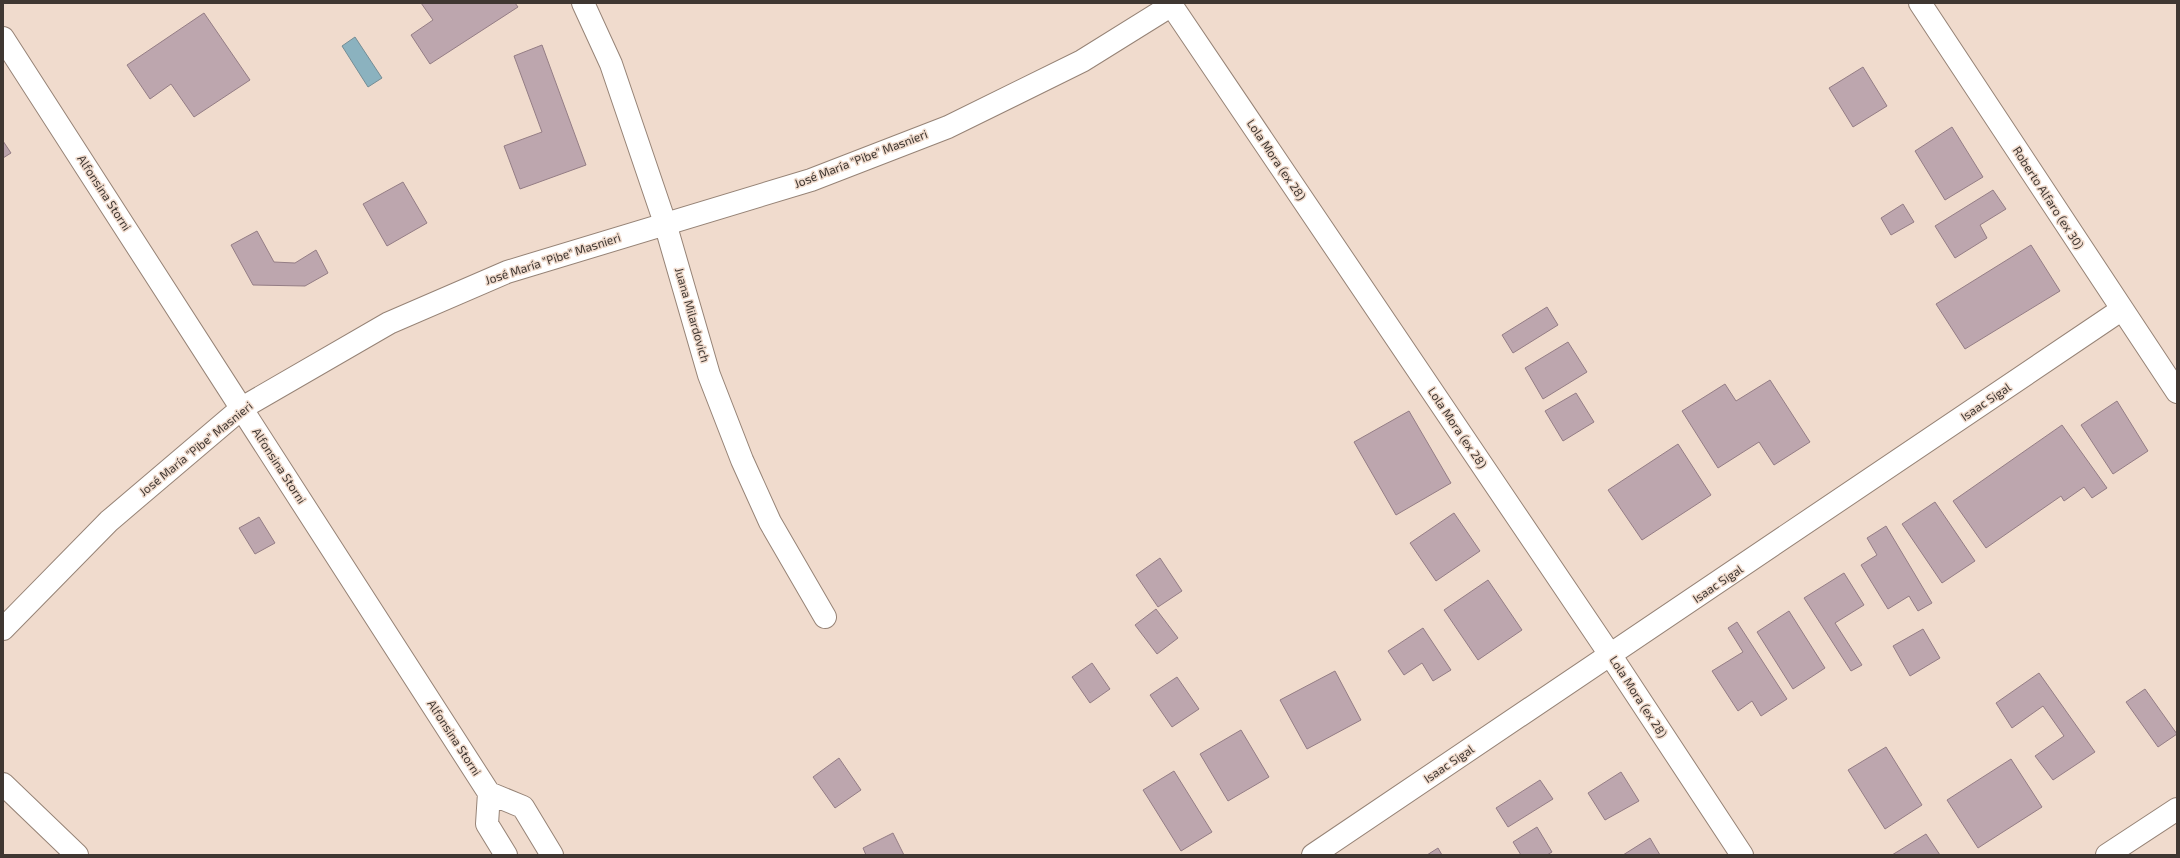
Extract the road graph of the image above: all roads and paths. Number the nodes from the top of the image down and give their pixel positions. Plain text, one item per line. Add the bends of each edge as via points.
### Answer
1 (583, 3) edge
2 (1920, 3) edge
3 (1171, 4) edge
4 (3, 38) edge
5 (665, 223) junction
6 (2121, 310) junction
7 (2177, 392) edge
8 (242, 408) junction
9 (825, 617) dead end
10 (3, 629) edge
11 (1611, 656) junction
12 (3, 784) edge
13 (490, 793) junction
14 (2177, 809) edge
15 (77, 855) edge
16 (506, 855) edge
17 (552, 855) edge
18 (1313, 855) edge
19 (1742, 855) edge
20 (2107, 855) edge

1 - 5 street, Juana Milardovich via 611,64
2 - 6 street, Roberto Alfaro (ex 30)
3 - 5 street, José María "Pibe" Masnieri via 1082,61 948,127 811,180
3 - 11 street, Lola Mora (ex 28)
4 - 8 street, Alfonsina Storni
5 - 8 street, José María "Pibe" Masnieri via 507,272 389,322
5 - 9 street, Juana Milardovich via 709,375 742,460 770,522
6 - 7 street, Roberto Alfaro (ex 30)
6 - 11 street, Isaac Sigal
8 - 10 street, José María "Pibe" Masnieri via 109,521
8 - 13 street, Alfonsina Storni
11 - 18 street, Isaac Sigal
11 - 19 street, Lola Mora (ex 28)
12 - 15 street
13 - 16 street via 487,824
13 - 17 street via 523,807
14 - 20 street

